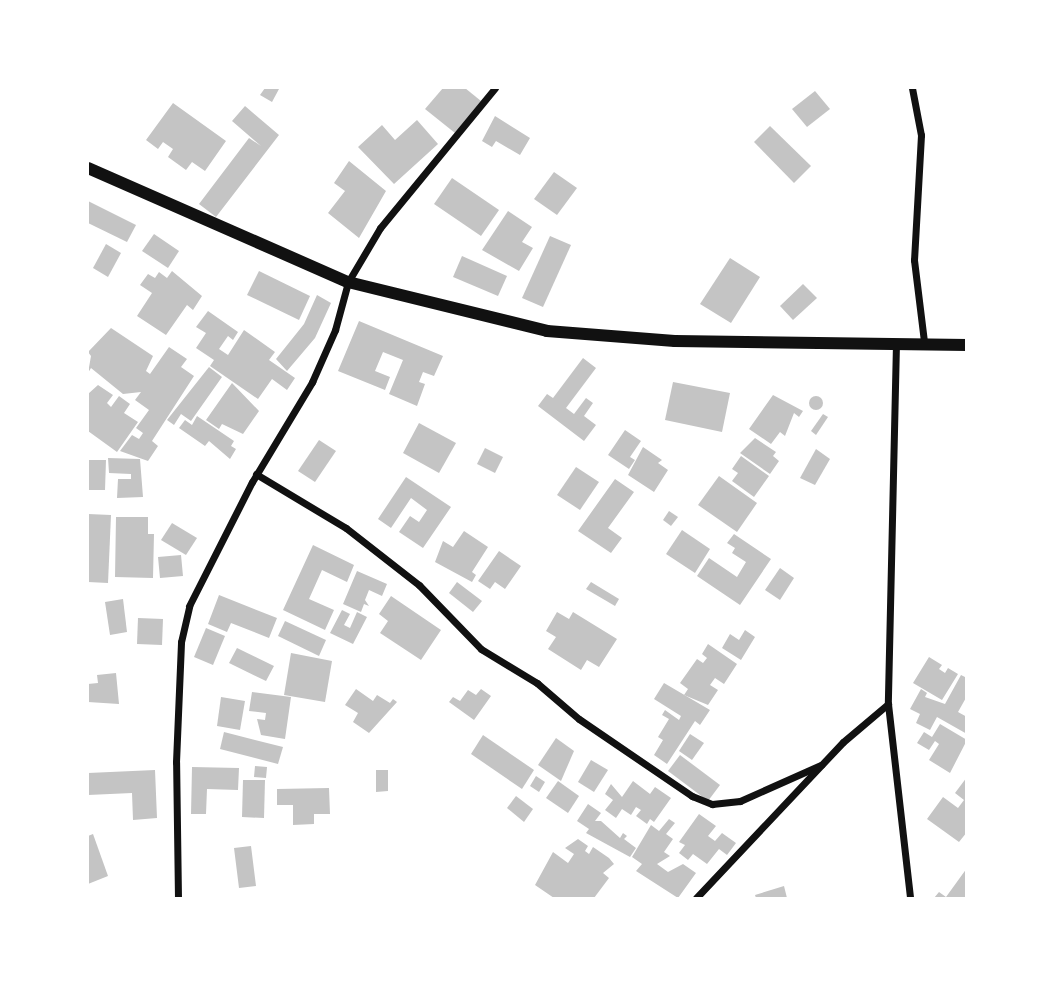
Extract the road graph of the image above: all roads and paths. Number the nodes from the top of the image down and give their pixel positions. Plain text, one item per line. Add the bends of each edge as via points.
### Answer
1 (495, 88) edge
2 (912, 88) edge
3 (88, 168) edge
4 (348, 282) junction
5 (924, 342) junction
6 (896, 343) junction
7 (967, 345) edge
8 (256, 474) junction
9 (888, 704) junction
10 (821, 765) junction
11 (178, 898) edge
12 (696, 898) edge
13 (911, 898) edge

1 - 4 street via 380,228
2 - 5 street via 921,135 914,260
3 - 4 street
4 - 6 street via 547,331 675,341
4 - 8 street via 335,330 312,382
5 - 6 street
5 - 7 street
6 - 9 street
8 - 10 street via 346,528 419,585 481,649 537,683 579,719 692,796 712,804 740,801
8 - 11 street via 183,624 176,762
9 - 10 street
9 - 13 street
10 - 12 street

